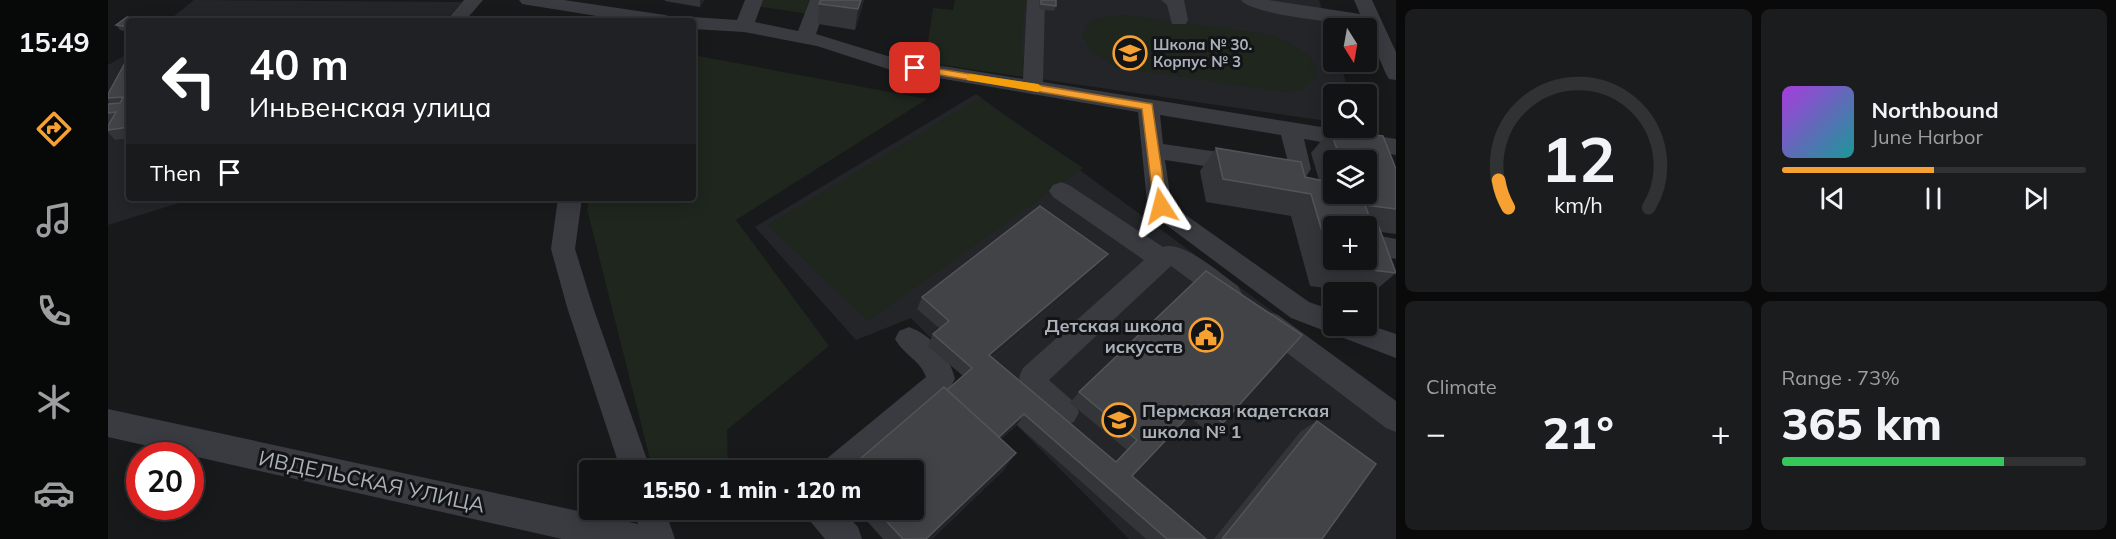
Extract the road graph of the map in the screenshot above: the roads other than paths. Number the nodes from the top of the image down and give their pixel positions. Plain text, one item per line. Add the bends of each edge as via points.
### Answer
1 (474, 0) edge
2 (528, 0) edge
3 (754, 0) edge
4 (819, 0) edge
5 (1036, 0) edge
6 (1170, 0) edge
7 (1176, 0) edge
8 (1250, 0) edge
9 (1363, 0) edge
10 (605, 6) edge
11 (458, 18) edge
12 (654, 18) edge
13 (1351, 18) edge
14 (1372, 18) edge
15 (1179, 20) dead end
16 (696, 24) edge
17 (744, 26) junction
18 (1377, 30) edge
19 (805, 38) junction
20 (1396, 75) edge
21 (1033, 87) junction
22 (1148, 106) junction
23 (1290, 130) junction
24 (1396, 147) edge
25 (1153, 150) junction
26 (1061, 191) dead end
27 (570, 201) edge
28 (1377, 245) edge
29 (1396, 249) edge
30 (1162, 260) junction
31 (1323, 318) edge
32 (1368, 336) edge
33 (909, 339) dead end
34 (1396, 346) edge
35 (1064, 412) dead end
36 (1396, 418) edge
37 (108, 423) edge
38 (632, 460) edge
39 (849, 460) edge
40 (652, 520) edge
41 (830, 520) edge
42 (635, 539) edge
43 (659, 539) edge
44 (846, 539) edge

1 - 11 street
2 - 10 street
3 - 17 street
4 - 19 street
5 - 21 street
6 - 7 street
7 - 15 street
8 - 13 street via 1270,7
9 - 14 street
10 - 12 street
16 - 17 street
17 - 19 street
18 - 20 street
19 - 21 street via 891,64
21 - 22 street
22 - 23 street
22 - 25 street
23 - 24 street
23 - 25 street via 1300,164 1297,172
25 - 31 street via 1159,202 1165,212 1300,310
26 - 30 street
27 - 38 street via 563,249
28 - 29 street
30 - 35 street via 1033,377 1041,392
30 - 36 street via 1168,255 1182,260
32 - 34 street
33 - 39 street via 935,363 941,380
37 - 42 street, ИВДЕЛЬСКАЯ УЛИЦА
40 - 43 street
41 - 44 street

